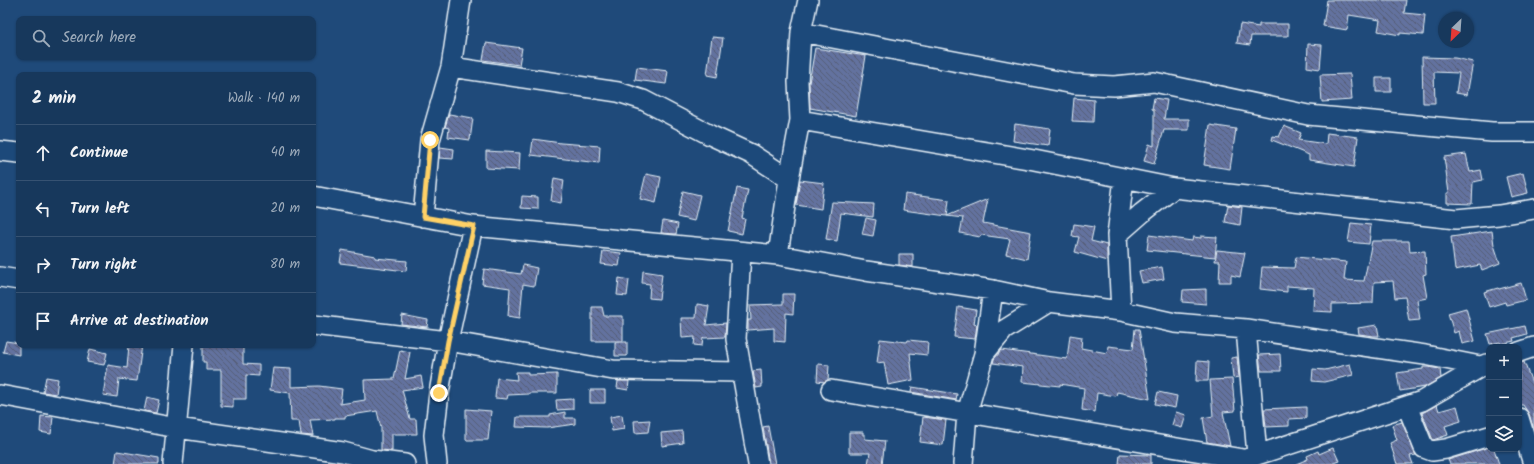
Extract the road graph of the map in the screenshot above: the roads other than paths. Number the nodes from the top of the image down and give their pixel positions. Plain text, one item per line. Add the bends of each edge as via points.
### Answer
1 (461, 0) edge
2 (808, 0) edge
3 (801, 32) junction
4 (451, 67) junction
5 (800, 120) junction
6 (1534, 132) edge
7 (0, 151) edge
8 (16, 153) edge
9 (1124, 178) junction
10 (789, 179) junction
11 (1174, 188) junction
12 (316, 197) edge
13 (1534, 209) edge
14 (423, 217) junction
15 (474, 226) junction
16 (1117, 235) junction
17 (741, 252) junction
18 (778, 255) junction
19 (0, 277) edge
20 (16, 280) edge
21 (993, 290) junction
22 (1049, 302) junction
23 (1121, 311) junction
24 (316, 325) edge
25 (1246, 329) junction
26 (448, 341) junction
27 (1534, 347) edge
28 (184, 348) edge
29 (1522, 351) edge
30 (984, 354) junction
31 (1485, 364) edge
32 (741, 372) junction
33 (831, 390) dead end
34 (0, 395) edge
35 (1407, 406) junction
36 (967, 413) junction
37 (1523, 425) edge
38 (177, 428) junction
39 (1486, 437) edge
40 (1245, 459) edge
41 (173, 464) edge
42 (404, 464) edge
43 (437, 464) edge
44 (758, 464) edge
45 (963, 464) edge
46 (1533, 464) edge

1 - 4 street
2 - 3 street
3 - 5 street via 798,82
3 - 6 street via 1074,84 1114,86 1154,82 1308,115 1492,132
4 - 10 street via 618,92 643,100 751,154
4 - 14 street via 430,140
5 - 9 street
5 - 10 street
7 - 8 street
9 - 11 street
9 - 16 street
10 - 18 street
11 - 13 street via 1456,219
11 - 16 street
12 - 14 street
14 - 15 street
15 - 17 street
15 - 26 street
16 - 23 street
17 - 18 street
17 - 32 street via 736,339
18 - 21 street
19 - 20 street
21 - 22 street
21 - 30 street
22 - 23 street
22 - 30 street via 1004,330
23 - 25 street via 1175,323
24 - 26 street
25 - 31 street
25 - 40 street
26 - 32 street via 613,370
26 - 43 street via 434,435
27 - 29 street
28 - 38 street
30 - 36 street
31 - 35 street via 1422,401
32 - 44 street
33 - 36 street
34 - 38 street
35 - 39 street via 1424,448 1432,451 1446,449
35 - 40 street
36 - 40 street
36 - 45 street
37 - 46 street
38 - 41 street
38 - 42 street via 343,452 372,460

